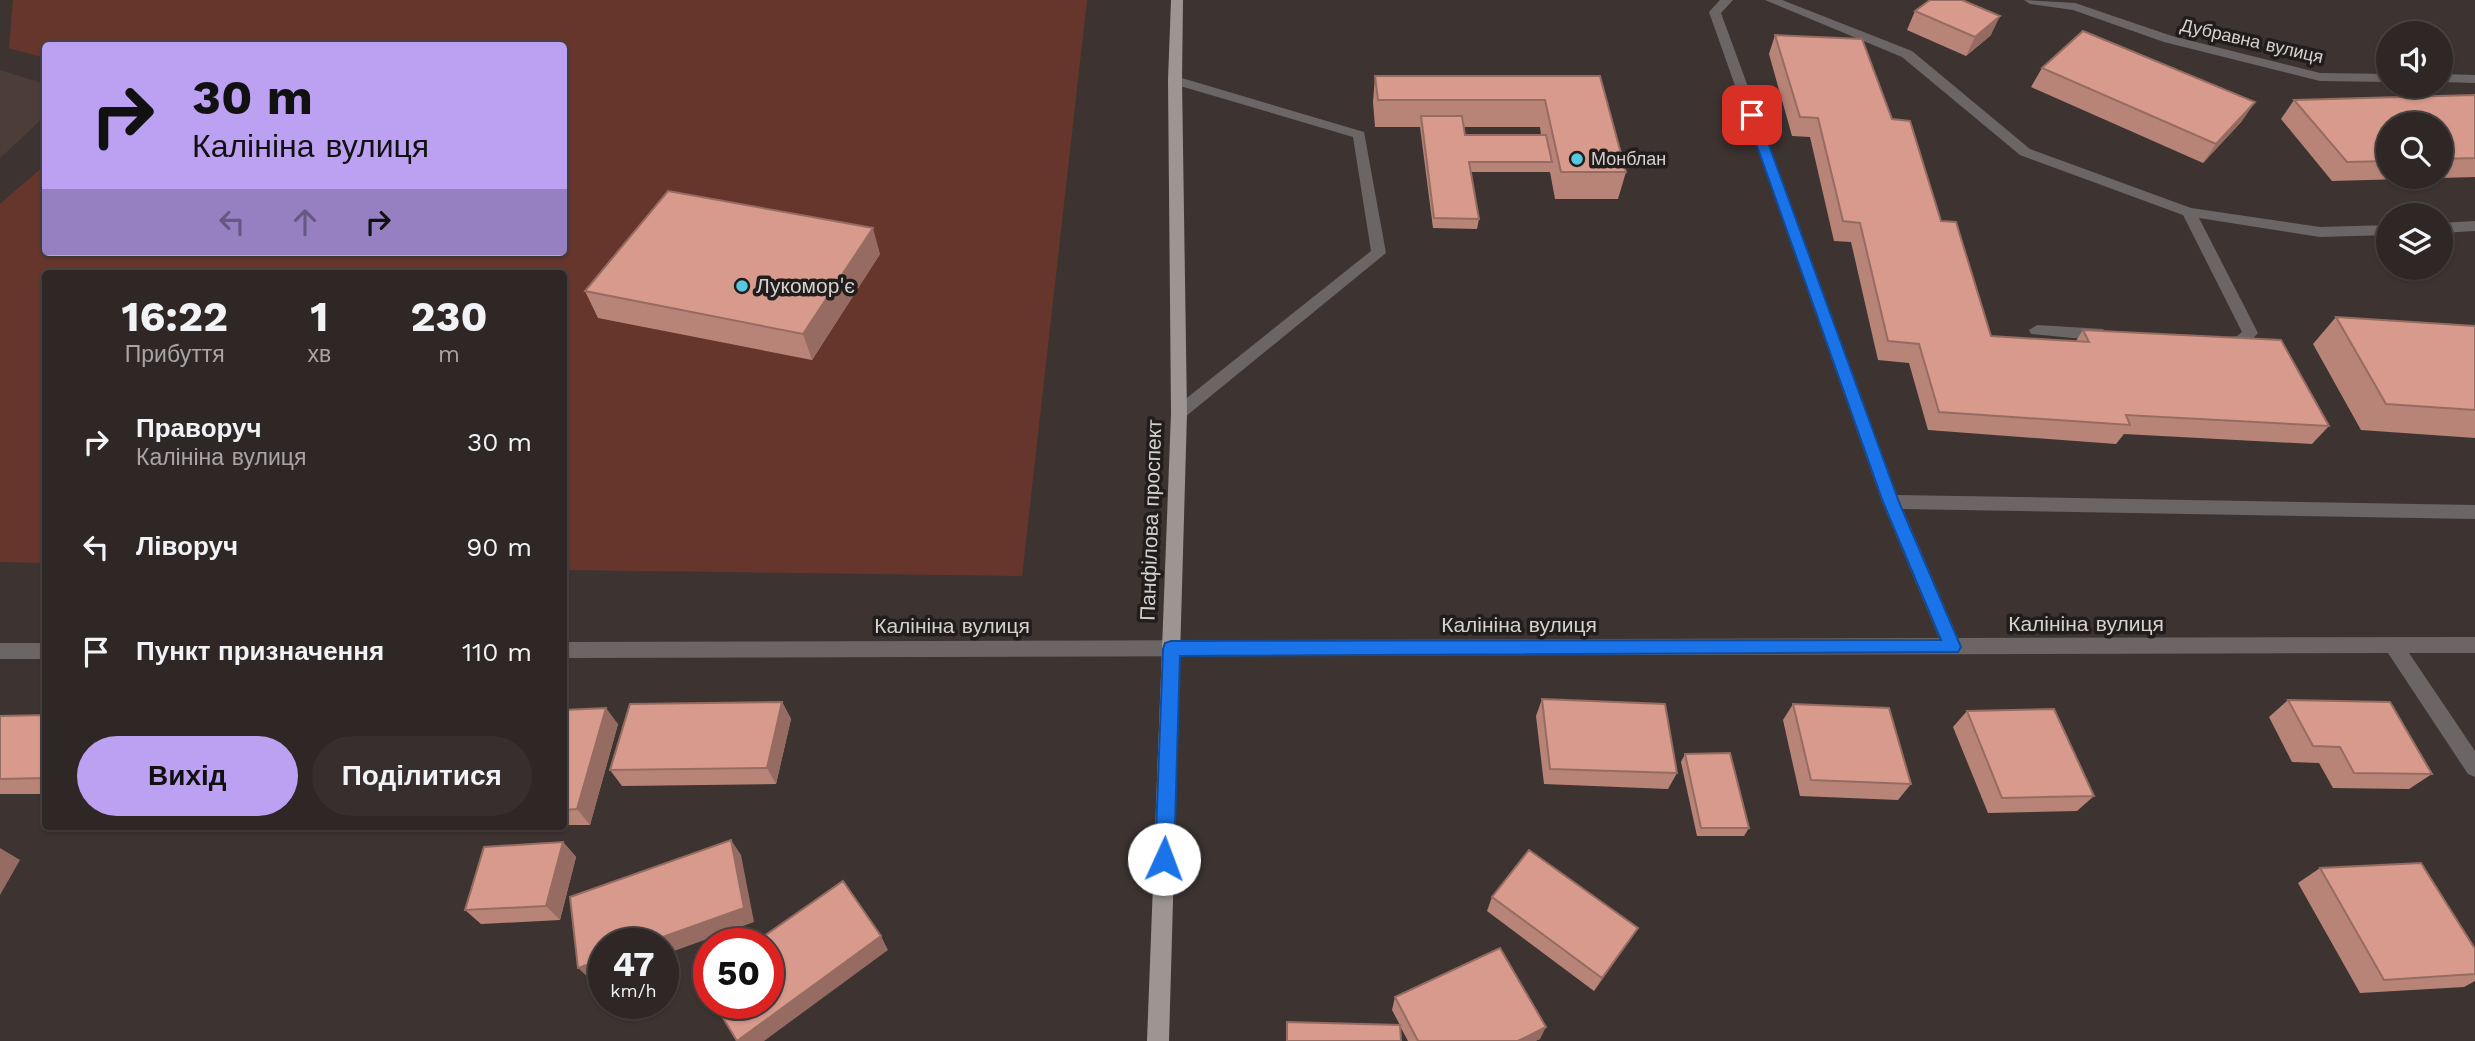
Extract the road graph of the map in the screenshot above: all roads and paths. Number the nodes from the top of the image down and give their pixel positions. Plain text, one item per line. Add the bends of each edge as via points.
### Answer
1 (1177, 0) edge
2 (1727, 0) edge
3 (1771, 0) edge
4 (2030, 0) edge
5 (2376, 78) edge
6 (2453, 78) edge
7 (2475, 79) edge
8 (1175, 80) junction
9 (2189, 212) junction
10 (2475, 226) edge
11 (2453, 227) edge
12 (2376, 230) edge
13 (2037, 330) dead end
14 (2118, 336) edge
15 (2212, 343) edge
16 (1179, 413) junction
17 (1891, 502) junction
18 (2475, 512) edge
19 (2475, 645) edge
20 (2394, 646) junction
21 (1952, 647) junction
22 (1171, 649) junction
23 (567, 650) edge
24 (0, 651) edge
25 (42, 651) edge
26 (2475, 768) edge
27 (1158, 1041) edge

1 - 8 main road, Панфілова проспект
2 - 17 street via 1715,12
3 - 9 street via 1907,54 2025,152
4 - 5 street, Дубравна вулиця via 2075,7 2168,39 2320,77
6 - 7 street
8 - 16 main road, Панфілова проспект
8 - 16 street via 1359,135 1379,253
9 - 12 street via 2320,232
9 - 15 street via 2250,333 2241,341
10 - 11 street
13 - 14 street
16 - 22 main road, Панфілова проспект
17 - 18 street
17 - 21 street
19 - 20 street, Калініна вулиця
20 - 21 street, Калініна вулиця
20 - 26 street
21 - 22 street, Калініна вулиця
22 - 23 street, Калініна вулиця
22 - 27 main road, Панфілова проспект
24 - 25 street

